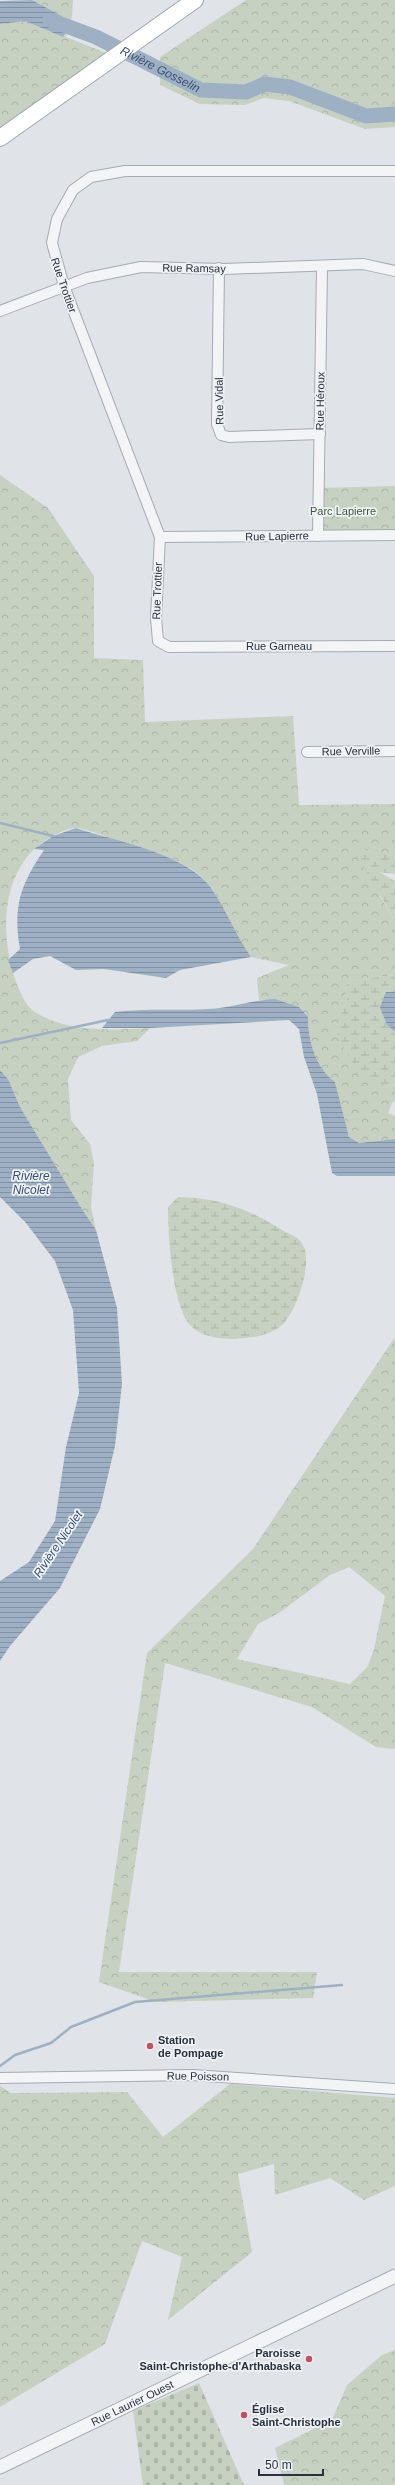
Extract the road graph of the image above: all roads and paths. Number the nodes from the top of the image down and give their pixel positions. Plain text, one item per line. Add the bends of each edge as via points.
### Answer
1 (195, 0) edge
2 (0, 138) edge
3 (395, 171) edge
4 (322, 266) junction
5 (219, 268) junction
6 (395, 271) edge
7 (64, 286) junction
8 (0, 311) edge
9 (320, 434) junction
10 (395, 535) edge
11 (318, 536) junction
12 (160, 537) junction
13 (163, 645) joint
14 (395, 646) edge
15 (395, 750) edge
16 (308, 752) dead end
17 (0, 2078) edge
18 (395, 2089) edge
19 (395, 2276) edge
20 (0, 2467) edge

1 - 2 main road
3 - 7 street, Rue Trottier via 125,171 91,177 73,190 53,228 53,255
4 - 5 street, Rue Ramsay
4 - 6 street, Rue Ramsay via 363,264
4 - 9 street, Rue Héroux
5 - 7 street, Rue Ramsay via 141,267
5 - 9 street, Rue Vidal via 217,424 221,435 229,437
7 - 8 street, Rue Ramsay
7 - 12 street, Rue Trottier
9 - 11 street, Rue Héroux
10 - 11 street, Rue Lapierre
11 - 12 street, Rue Lapierre
12 - 13 street, Rue Trottier via 156,634 158,641
13 - 14 street, Rue Garneau
15 - 16 street, Rue Verville
17 - 18 street, Rue Poisson via 192,2075
19 - 20 street, Rue Laurier Ouest

